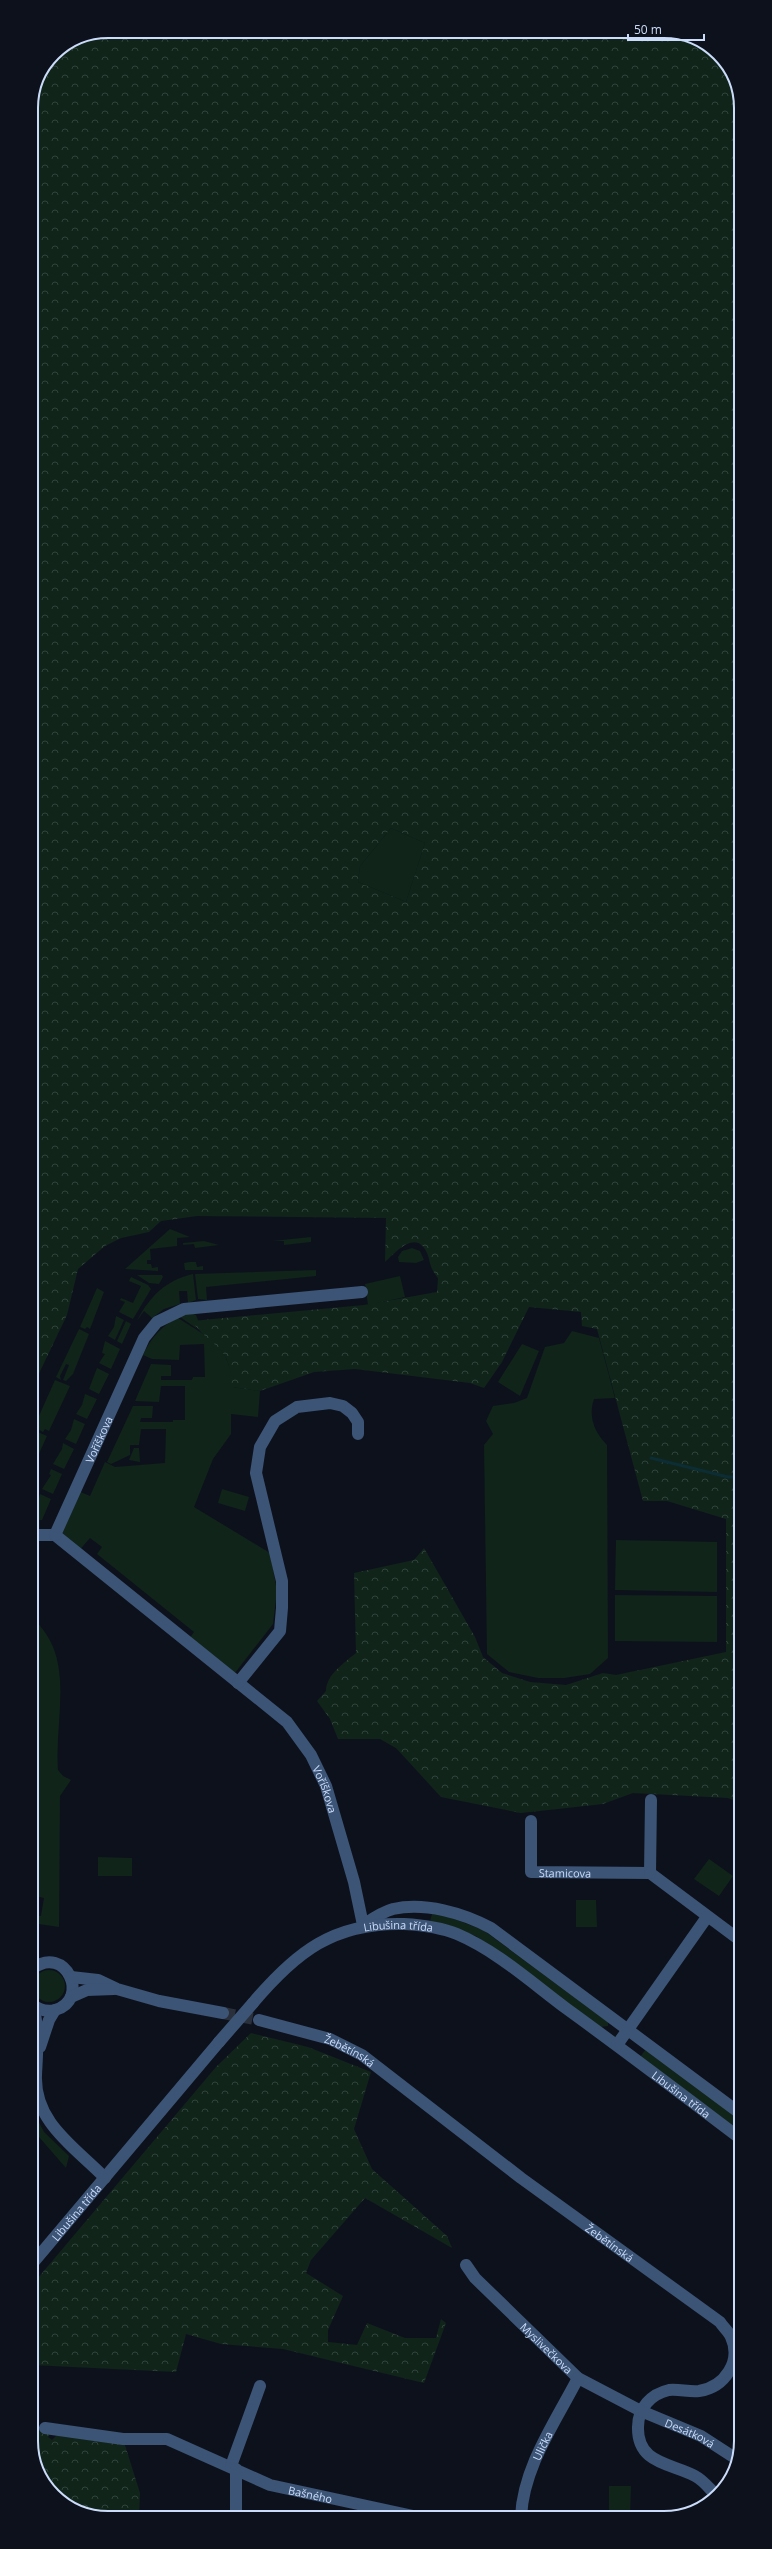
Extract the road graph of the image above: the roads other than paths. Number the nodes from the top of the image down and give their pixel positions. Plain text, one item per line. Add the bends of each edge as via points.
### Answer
1 (362, 1292) dead end
2 (358, 1434) dead end
3 (38, 1535) edge
4 (55, 1535) junction
5 (238, 1683) junction
6 (651, 1800) dead end
7 (531, 1821) dead end
8 (650, 1873) junction
9 (707, 1917) junction
10 (363, 1925) junction
11 (734, 1936) edge
12 (38, 1966) edge
13 (71, 1977) junction
14 (117, 1989) junction
15 (70, 1997) junction
16 (38, 2007) edge
17 (56, 2010) junction
18 (223, 2013) tunnel mouth
19 (259, 2020) tunnel mouth
20 (628, 2030) junction
21 (617, 2045) junction
22 (38, 2054) edge
23 (38, 2095) edge
24 (734, 2109) edge
25 (734, 2134) edge
26 (105, 2178) junction
27 (38, 2257) edge
28 (466, 2265) dead end
29 (734, 2349) edge
30 (734, 2359) edge
31 (578, 2378) junction
32 (260, 2386) dead end
33 (641, 2411) junction
34 (45, 2428) dead end
35 (732, 2456) edge
36 (233, 2467) junction
37 (713, 2492) edge
38 (236, 2511) edge
39 (387, 2511) edge
40 (521, 2511) edge

1 - 4 street, Voříškova via 184,1309 157,1322 144,1338
2 - 5 street via 358,1422 343,1406 330,1403 297,1407 275,1421 260,1447 256,1473 280,1568 280,1631
3 - 4 street
4 - 5 street, Voříškova
5 - 10 street, Voříškova via 287,1722 312,1755 326,1786 354,1882
6 - 8 street
7 - 8 street, Stamicova via 531,1872
8 - 9 street
9 - 11 street
9 - 20 street
10 - 20 street, Libušina třída via 376,1916 400,1909 440,1910 478,1921
10 - 21 street, Libušina třída via 421,1925 456,1933 483,1948
10 - 26 street, Libušina třída, bridge via 328,1939 297,1957 280,1972
12 - 13 street via 54,1963 63,1967
13 - 14 street via 98,1980
13 - 15 street via 73,1987
14 - 15 street via 87,1990
14 - 18 street
15 - 17 street via 65,2005
16 - 17 street
17 - 22 street via 49,2020
19 - 29 street, Žebětínská via 330,2039 362,2055 522,2178 720,2322 731,2336
20 - 21 street
20 - 24 street, Libušina třída
21 - 25 street, Libušina třída
23 - 26 street via 45,2117 54,2130
26 - 27 street, Libušina třída
28 - 31 street, Myslivečkova via 475,2278
30 - 33 street, Žebětínská via 726,2376 714,2386 699,2390 670,2390 657,2394
31 - 33 street, Myslivečkova
31 - 40 street, Ulička via 531,2470
32 - 36 street
33 - 35 street, Desátková via 701,2436
33 - 37 street via 639,2439 648,2454 662,2464 695,2476
34 - 36 street, Bašného via 124,2439 167,2439
36 - 38 street
36 - 39 street, Bašného via 270,2485

